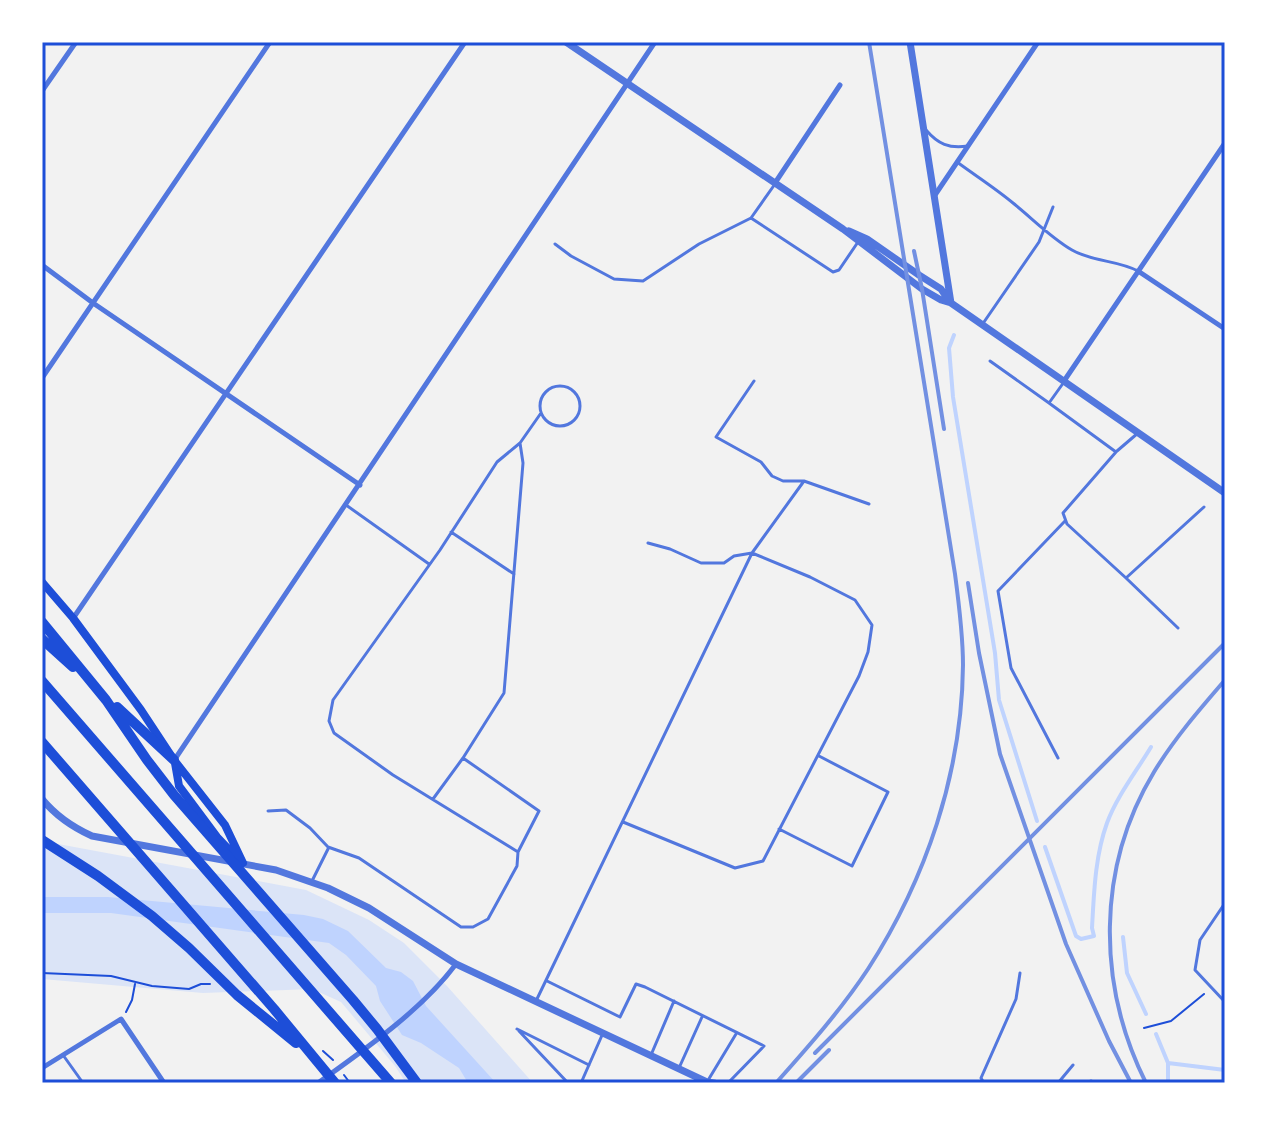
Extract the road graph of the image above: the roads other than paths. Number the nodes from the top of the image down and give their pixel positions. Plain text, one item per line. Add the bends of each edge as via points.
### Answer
1 (76, 42) edge
2 (270, 42) edge
3 (465, 42) edge
4 (566, 42) edge
5 (655, 42) edge
6 (910, 42) edge
7 (1038, 42) edge
8 (627, 84) junction
9 (840, 85) dead end
10 (42, 91) edge
11 (924, 128) junction
12 (1225, 143) edge
13 (968, 146) junction
14 (957, 162) junction
15 (775, 184) junction
16 (935, 195) junction
17 (1053, 207) dead end
18 (751, 218) junction
19 (843, 229) junction
20 (1044, 231) junction
21 (858, 242) junction
22 (555, 244) dead end
23 (42, 265) edge
24 (1138, 271) junction
25 (93, 303) junction
26 (951, 303) junction
27 (981, 325) junction
28 (1225, 329) edge
29 (990, 361) dead end
30 (42, 378) edge
31 (754, 381) dead end
32 (1064, 382) junction
33 (225, 393) junction
34 (1049, 403) junction
35 (541, 413) junction
36 (1138, 433) junction
37 (520, 443) junction
38 (1116, 452) junction
39 (804, 481) junction
40 (360, 485) junction
41 (1225, 493) edge
42 (869, 504) dead end
43 (346, 505) junction
44 (1204, 507) dead end
45 (1066, 520) junction
46 (451, 532) junction
47 (648, 543) dead end
48 (752, 553) junction
49 (429, 564) junction
50 (514, 574) junction
51 (1126, 578) junction
52 (42, 582) edge
53 (73, 618) junction
54 (42, 622) edge
55 (1178, 628) dead end
56 (42, 639) edge
57 (42, 681) edge
58 (42, 742) edge
59 (818, 755) junction
60 (463, 758) junction
61 (1058, 758) dead end
62 (174, 760) junction
63 (42, 799) edge
64 (433, 799) junction
65 (268, 811) dead end
66 (623, 822) junction
67 (779, 829) junction
68 (42, 840) edge
69 (328, 847) junction
70 (518, 852) junction
71 (243, 863) junction
72 (312, 881) junction
73 (1225, 903) edge
74 (456, 964) junction
75 (1020, 973) dead end
76 (546, 980) junction
77 (536, 1001) junction
78 (674, 1001) junction
79 (1225, 1002) edge
80 (703, 1016) junction
81 (603, 1033) junction
82 (737, 1033) junction
83 (63, 1055) junction
84 (651, 1055) junction
85 (316, 1059) junction
86 (589, 1065) junction
87 (1073, 1065) dead end
88 (42, 1068) edge
89 (679, 1068) junction
90 (83, 1083) edge
91 (164, 1083) edge
92 (318, 1083) edge
93 (336, 1083) edge
94 (391, 1083) edge
95 (417, 1083) edge
96 (568, 1083) edge
97 (581, 1083) edge
98 (710, 1083) edge
99 (728, 1083) edge
100 (984, 1083) edge
101 (1058, 1083) edge

1 - 10 street
2 - 25 street
3 - 33 street
4 - 8 street
5 - 8 street
6 - 11 street
7 - 13 street
8 - 15 street
8 - 40 street
9 - 15 street
11 - 13 lane via 947,146
11 - 16 street
12 - 24 street
13 - 14 street
14 - 16 street
14 - 20 lane
15 - 18 lane
15 - 19 street
16 - 26 street
17 - 20 lane
18 - 21 lane via 833,272
18 - 22 lane via 643,281 614,279
19 - 21 street
19 - 26 street via 867,239 941,289
20 - 24 lane via 1084,256
20 - 27 lane
21 - 26 street via 922,289
23 - 25 street
24 - 28 street
24 - 32 street
25 - 30 street
25 - 33 street
26 - 27 street
27 - 32 street
29 - 34 lane
31 - 39 lane via 716,437 761,462 772,476
32 - 34 lane
32 - 36 street
33 - 40 street
33 - 53 street
34 - 38 lane
35 - 35 lane via 544,394 556,386 569,388 578,398 577,417 567,425 555,426
35 - 37 lane
36 - 38 lane
36 - 41 street
37 - 46 lane via 497,462
37 - 50 lane
38 - 45 lane via 1063,513
39 - 42 lane
39 - 48 lane
40 - 43 street
43 - 49 lane
43 - 62 street
44 - 51 lane
45 - 51 lane
45 - 61 lane via 998,591 1011,668
46 - 49 lane
46 - 50 lane
47 - 48 lane via 701,563 724,563
48 - 59 lane via 855,600 872,625 859,676
48 - 66 lane
49 - 64 lane via 333,700 329,721 334,733
50 - 60 lane via 504,693
51 - 55 lane
52 - 53 main road
53 - 62 main road
54 - 95 highway via 161,779 353,1000
56 - 62 highway
57 - 94 highway
58 - 85 highway
59 - 67 lane
59 - 67 lane via 888,792 852,866
60 - 64 lane
60 - 70 lane via 539,811
62 - 71 main road via 225,825
63 - 71 street via 73,827 92,836
64 - 70 lane
65 - 69 lane via 286,810
66 - 67 lane via 735,868 763,861
66 - 76 lane
68 - 85 highway via 152,916
69 - 70 lane via 359,858 461,927 488,919 517,866
69 - 72 lane
71 - 72 street
72 - 74 street via 369,908
73 - 79 lane via 1200,940 1195,970
74 - 77 street
74 - 92 street via 374,1043
75 - 100 lane via 1016,999 981,1078
76 - 77 lane
76 - 78 lane via 620,1017 636,984
77 - 81 street
78 - 80 lane
78 - 84 lane
80 - 82 lane
80 - 89 lane
81 - 84 street
81 - 86 lane
82 - 98 lane
82 - 99 lane via 764,1046
83 - 88 street
83 - 90 lane
83 - 91 street via 121,1019
84 - 89 street
85 - 93 highway
86 - 96 lane via 517,1029
86 - 97 lane
87 - 101 lane
89 - 98 street

